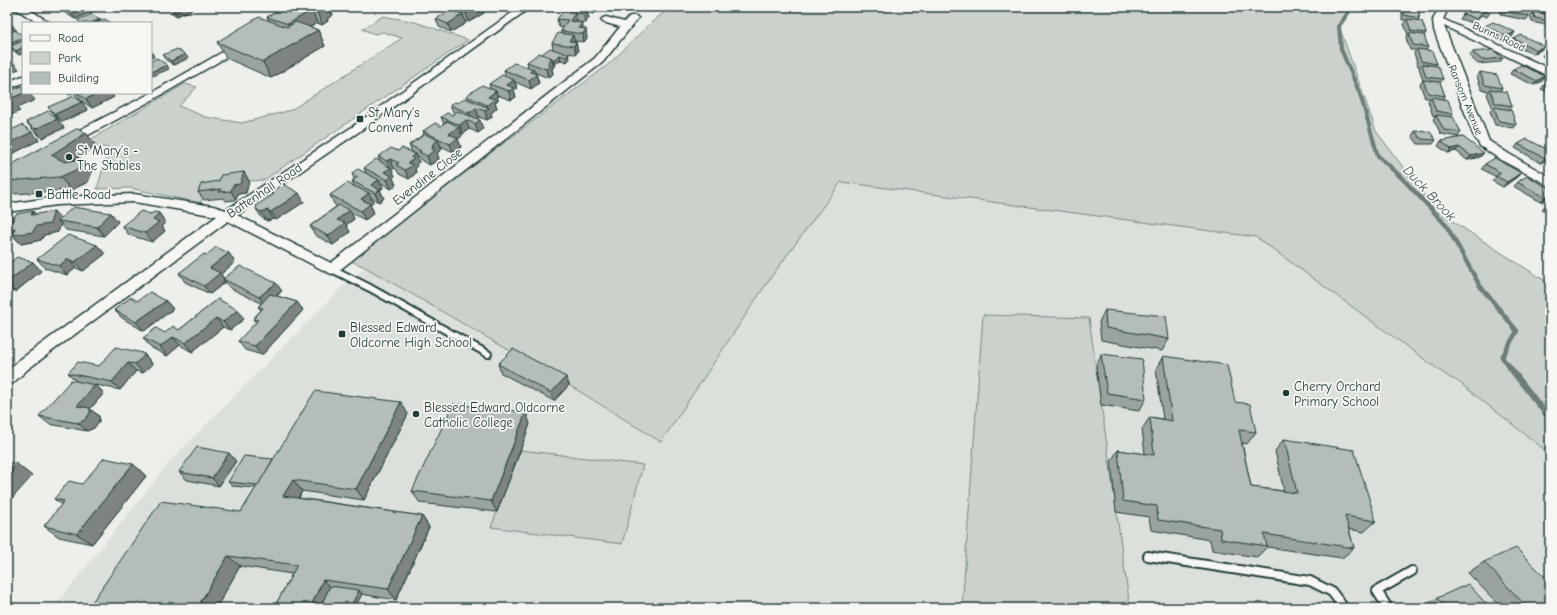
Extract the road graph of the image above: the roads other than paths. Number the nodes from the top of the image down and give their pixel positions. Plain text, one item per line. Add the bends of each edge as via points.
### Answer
1 (13, 7) edge
2 (19, 7) edge
3 (526, 7) edge
4 (1444, 7) edge
5 (1532, 7) edge
6 (7, 9) edge
7 (1550, 10) edge
8 (606, 20) dead end
9 (1438, 20) junction
10 (42, 22) edge
11 (252, 38) edge
12 (1550, 73) edge
13 (22, 79) edge
14 (7, 86) edge
15 (152, 94) edge
16 (150, 95) edge
17 (55, 148) edge
18 (1550, 182) edge
19 (7, 208) edge
20 (227, 215) junction
21 (332, 269) junction
22 (488, 354) dead end
23 (7, 380) edge
24 (1148, 556) dead end
25 (1412, 571) dead end
26 (1344, 608) edge
27 (1388, 608) edge

1 - 6 street
2 - 10 street
3 - 20 street, Battenhall Road via 356,129
4 - 9 street
5 - 7 street
8 - 21 street, Evendine Close via 630,22 598,60
9 - 12 street, Bunns Road
9 - 18 street, Ransom Avenue via 1439,30 1484,143
11 - 15 street
13 - 14 street
16 - 17 street
19 - 20 street via 57,201 134,198 213,210
20 - 21 street
20 - 23 street, Battenhall Road via 22,366
21 - 22 lane
24 - 26 lane via 1310,581 1332,592
25 - 27 lane via 1377,591

